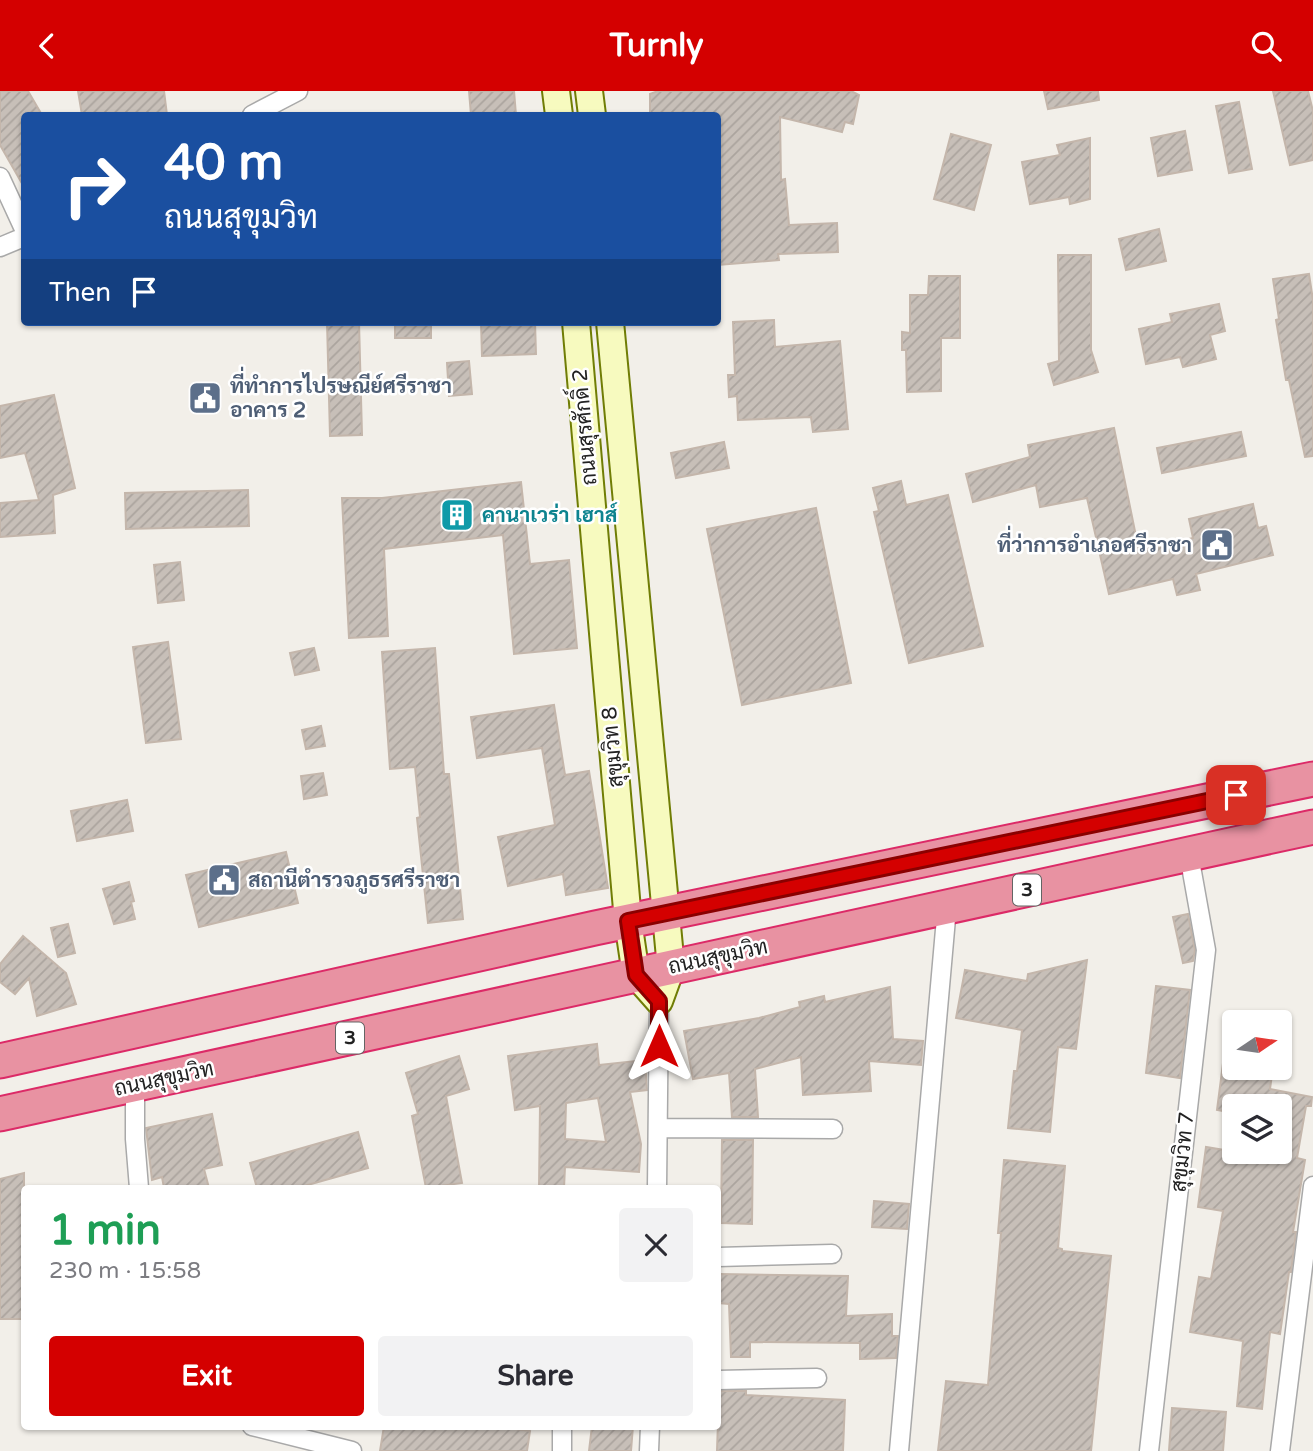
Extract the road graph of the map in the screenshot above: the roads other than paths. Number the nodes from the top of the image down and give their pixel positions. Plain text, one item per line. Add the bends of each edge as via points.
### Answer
1 (298, 91) edge
2 (556, 91) edge
3 (589, 91) edge
4 (258, 112) edge
5 (559, 112) edge
6 (592, 112) edge
7 (0, 177) edge
8 (21, 222) edge
9 (21, 238) edge
10 (0, 247) edge
11 (576, 326) edge
12 (610, 326) edge
13 (633, 571) junction
14 (598, 574) junction
15 (1313, 779) edge
16 (1313, 827) edge
17 (1189, 855) junction
18 (947, 907) junction
19 (665, 913) junction
20 (628, 921) junction
21 (671, 968) junction
22 (636, 975) junction
23 (659, 1001) junction
24 (0, 1061) edge
25 (135, 1085) junction
26 (0, 1114) edge
27 (659, 1128) junction
28 (832, 1129) dead end
29 (139, 1185) edge
30 (657, 1185) edge
31 (1313, 1186) edge
32 (832, 1254) dead end
33 (721, 1257) edge
34 (817, 1378) dead end
35 (721, 1380) edge
36 (268, 1430) edge
37 (562, 1430) edge
38 (650, 1430) edge
39 (352, 1451) edge
40 (562, 1451) edge
41 (649, 1451) edge
42 (899, 1451) edge
43 (1149, 1451) edge
44 (1280, 1451) edge

1 - 4 street
2 - 5 main road
3 - 6 main road
7 - 8 street
9 - 10 street
11 - 14 main road, ถนนสุรศักดิ์ 2
12 - 13 main road, ถนนสุรศักดิ์ 2
13 - 14 main road
13 - 19 main road, สุขุมวิท 8
14 - 20 main road, สุขุมวิท 8
15 - 19 highway
16 - 17 highway, ถนนสุขุมวิท / 3
17 - 18 highway, ถนนสุขุมวิท / 3
17 - 43 street, สุขุมวิท 7 via 1206,950
18 - 21 highway, ถนนสุขุมวิท / 3
18 - 42 street
19 - 20 highway
19 - 21 main road, สุขุมวิท 8
20 - 22 main road, สุขุมวิท 8
20 - 24 highway
21 - 22 highway, ถนนสุขุมวิท / 3
21 - 23 main road
22 - 23 main road
22 - 25 highway, ถนนสุขุมวิท / 3
23 - 27 street
25 - 26 highway, ถนนสุขุมวิท / 3
25 - 29 street
27 - 28 street
27 - 30 street
31 - 44 street
32 - 33 street
34 - 35 street
36 - 39 street
37 - 40 street
38 - 41 street

